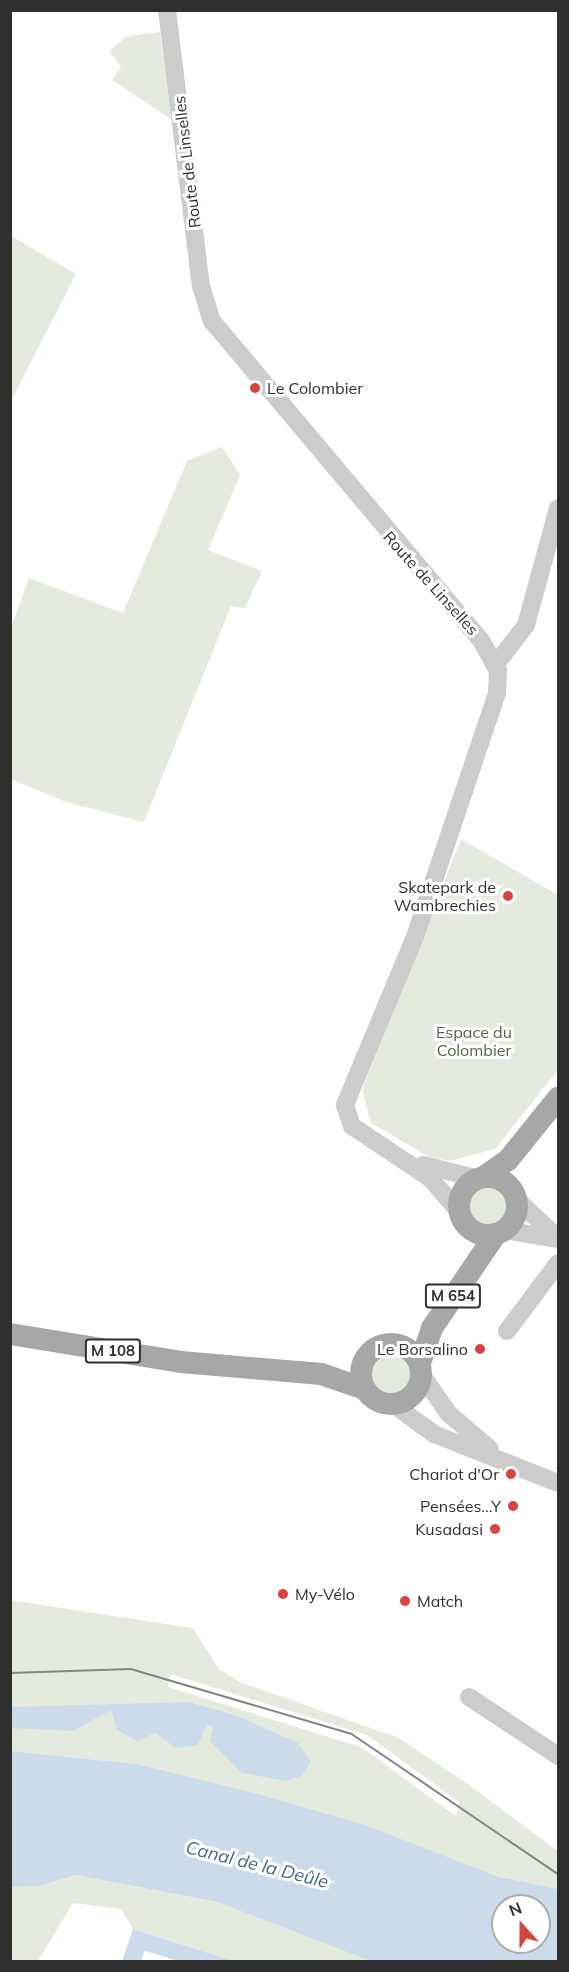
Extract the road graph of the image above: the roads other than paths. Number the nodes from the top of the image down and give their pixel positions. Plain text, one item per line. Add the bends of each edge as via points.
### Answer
1 (166, 10) edge
2 (558, 508) edge
3 (496, 664) junction
4 (558, 1098) edge
5 (558, 1107) edge
6 (403, 1158) junction
7 (481, 1178) junction
8 (515, 1196) junction
9 (462, 1219) junction
10 (500, 1232) junction
11 (558, 1239) edge
12 (558, 1263) edge
13 (507, 1331) dead end
14 (10, 1334) edge
15 (378, 1350) junction
16 (217, 1365) junction
17 (421, 1369) junction
18 (365, 1389) junction
19 (393, 1404) junction
20 (501, 1457) junction
21 (558, 1483) edge
22 (469, 1697) dead end
23 (558, 1756) edge

1 - 3 street, Route de Linselles via 201,286 212,321
2 - 3 street via 526,625
3 - 6 street via 497,693 414,939 346,1097 352,1126
4 - 7 main road via 508,1160
5 - 8 main road via 523,1164
6 - 7 street
6 - 9 street via 438,1185
7 - 8 main road via 504,1181
7 - 9 main road via 461,1192
8 - 10 main road via 515,1217
8 - 11 street
9 - 10 main road via 480,1234
9 - 15 main road, M 654 via 465,1250 445,1288 412,1331
10 - 11 street
10 - 17 main road, M 654 via 432,1328
12 - 13 street
14 - 16 main road, M 108
15 - 16 main road, M 108 via 339,1364
15 - 17 main road via 407,1348
15 - 18 main road via 362,1371
16 - 18 main road, M 108 via 329,1376
17 - 19 main road via 413,1395
17 - 20 street via 448,1413
18 - 19 main road via 376,1400
19 - 20 street via 434,1434
20 - 21 street
22 - 23 street

